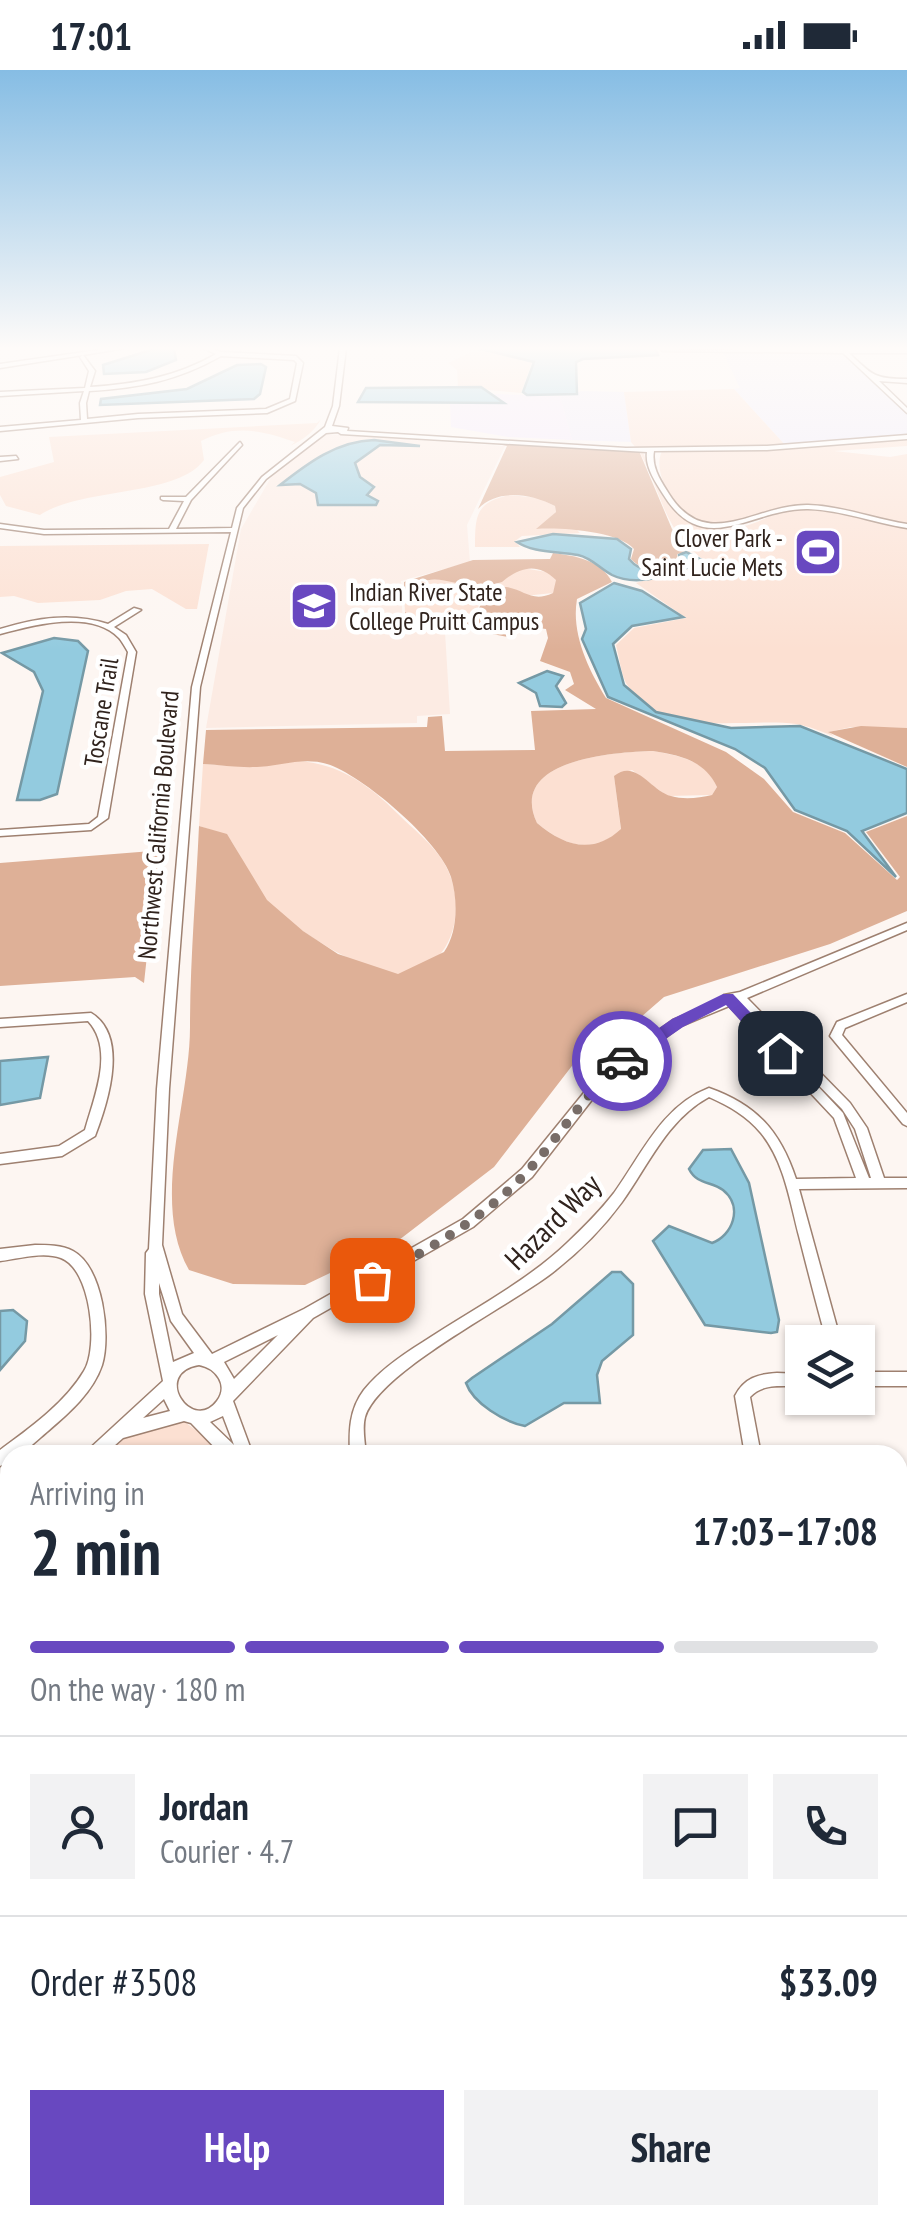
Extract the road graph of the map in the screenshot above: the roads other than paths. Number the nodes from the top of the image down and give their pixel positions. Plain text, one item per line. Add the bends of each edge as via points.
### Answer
1 (236, 449) edge
2 (301, 449) edge
3 (627, 449) edge
4 (734, 449) edge
5 (651, 450) junction
6 (0, 458) edge
7 (16, 458) dead end
8 (163, 498) dead end
9 (188, 499) junction
10 (83, 515) dead end
11 (0, 526) edge
12 (907, 526) edge
13 (232, 530) junction
14 (171, 531) junction
15 (74, 532) junction
16 (138, 610) dead end
17 (109, 627) junction
18 (3, 628) edge
19 (0, 832) edge
20 (907, 926) edge
21 (732, 996) junction
22 (907, 998) edge
23 (0, 1023) edge
24 (907, 1121) edge
25 (0, 1159) edge
26 (907, 1183) edge
27 (796, 1184) junction
28 (872, 1184) junction
29 (155, 1246) junction
30 (0, 1255) edge
31 (309, 1314) junction
32 (830, 1325) edge
33 (210, 1361) junction
34 (875, 1379) edge
35 (907, 1379) edge
36 (785, 1381) edge
37 (169, 1384) junction
38 (226, 1399) junction
39 (188, 1415) junction
40 (117, 1434) junction
41 (16, 1445) edge
42 (104, 1445) edge
43 (222, 1445) edge
44 (242, 1445) edge
45 (358, 1445) edge
46 (750, 1445) edge

1 - 9 street
2 - 13 street, Northwest California Boulevard via 264,478
3 - 5 street
4 - 5 street
5 - 12 street via 647,454 673,510 697,524 740,525 775,509 802,507
6 - 7 street
8 - 9 street
9 - 14 street
10 - 15 street
11 - 15 street
13 - 14 street
13 - 29 street, Northwest California Boulevard via 196,687
14 - 15 street
16 - 17 street
17 - 18 street, Toscane Trail via 72,620
17 - 19 street, Toscane Trail via 132,652 104,818 91,827
20 - 21 street via 818,967
21 - 28 street via 846,1106 861,1128
21 - 31 street via 678,1023 604,1076 526,1172 468,1223
22 - 24 street via 841,1026 836,1036
23 - 25 street via 91,1017 108,1042 91,1134 74,1148
26 - 28 street
27 - 28 street
27 - 32 street, Hazard Way
27 - 45 street, Hazard Way via 756,1118 709,1092 695,1098 614,1202 556,1262 394,1368 374,1388 358,1415
29 - 33 street, Northwest California Boulevard via 176,1317
29 - 37 street, Northwest California Boulevard via 152,1294
30 - 41 street via 73,1257 88,1275 101,1343 92,1373
31 - 33 street
31 - 38 street
33 - 37 street via 181,1368
33 - 38 street via 228,1374
34 - 35 street
36 - 46 street via 746,1388
37 - 39 street via 170,1402
37 - 40 street
38 - 39 street via 211,1412
38 - 44 street
39 - 40 street
39 - 43 street
40 - 42 street

